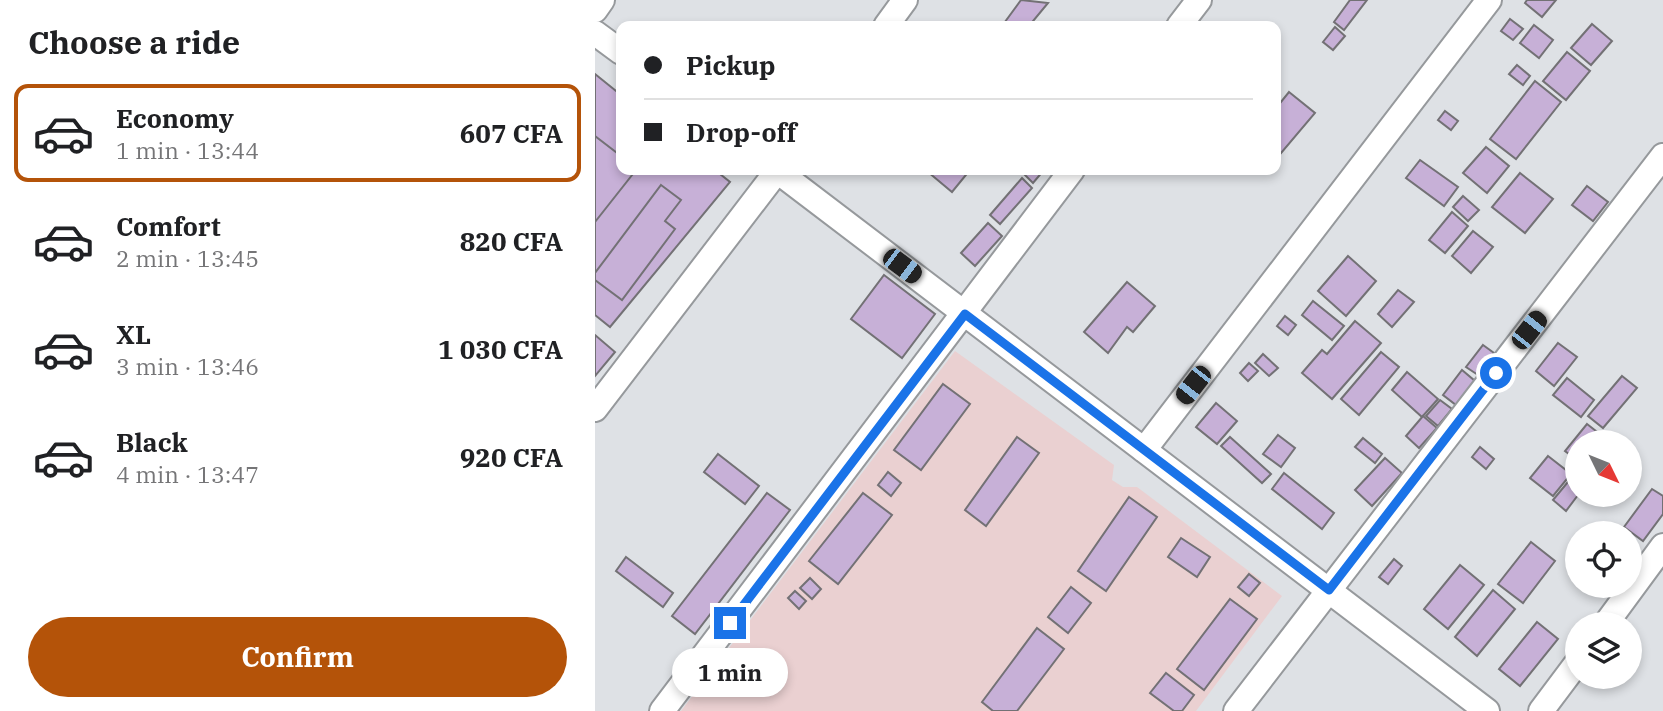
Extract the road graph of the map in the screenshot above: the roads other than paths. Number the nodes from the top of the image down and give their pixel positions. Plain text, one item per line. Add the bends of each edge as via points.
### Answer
1 (603, 0) edge
2 (905, 0) edge
3 (1199, 0) edge
4 (1489, 0) edge
5 (595, 10) edge
6 (889, 21) edge
7 (1183, 21) edge
8 (595, 33) edge
9 (616, 48) edge
10 (1663, 156) edge
11 (773, 175) edge
12 (784, 175) edge
13 (1068, 175) edge
14 (965, 314) junction
15 (595, 409) edge
16 (1144, 450) junction
17 (1663, 546) edge
18 (1329, 590) junction
19 (1615, 612) edge
20 (1565, 679) edge
21 (662, 711) edge
22 (1236, 711) edge
23 (1487, 711) edge
24 (1541, 711) edge

1 - 5 street
2 - 6 street
3 - 7 street
4 - 16 street
8 - 9 street
10 - 18 street
11 - 15 street
12 - 14 street
13 - 14 street
14 - 16 street
14 - 21 street
16 - 18 street
17 - 19 street
18 - 22 street
18 - 23 street
20 - 24 street

